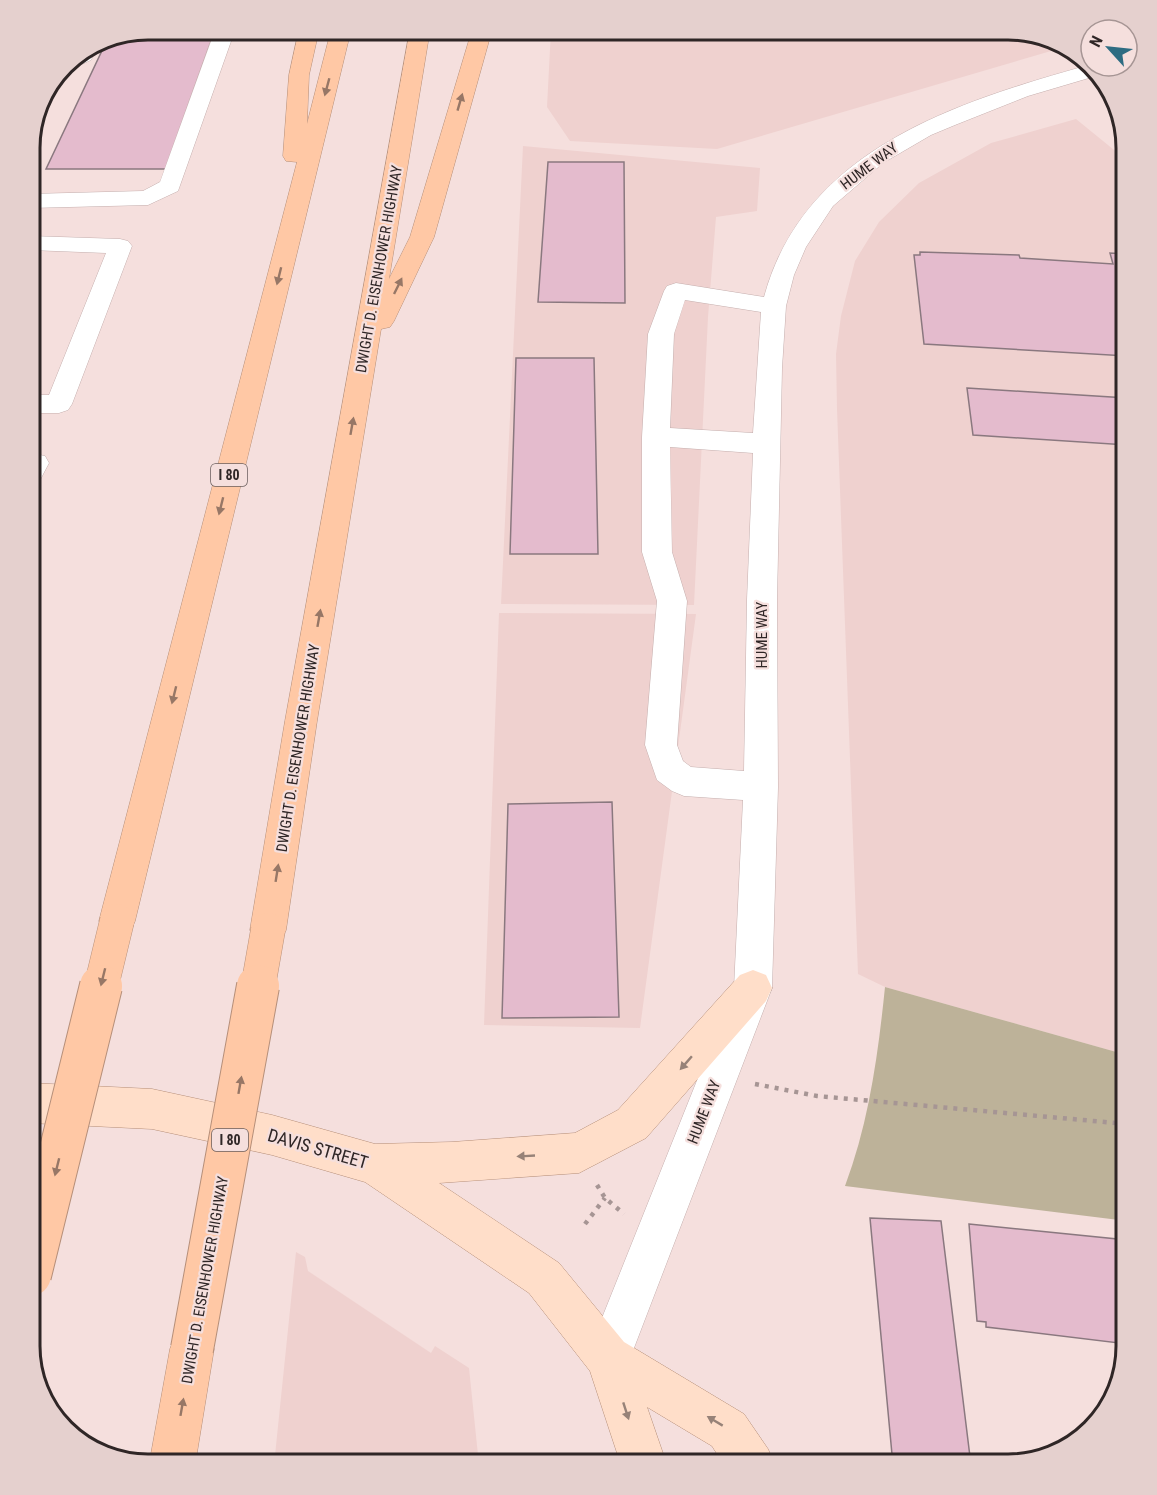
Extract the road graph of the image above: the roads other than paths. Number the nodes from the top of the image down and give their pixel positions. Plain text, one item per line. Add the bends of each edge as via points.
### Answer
1 (221, 41) edge
2 (307, 41) edge
3 (338, 41) edge
4 (418, 41) edge
5 (479, 41) edge
6 (1079, 75) edge
7 (41, 201) edge
8 (291, 228) junction
9 (41, 243) edge
10 (774, 306) junction
11 (364, 358) junction
12 (41, 404) edge
13 (656, 437) junction
14 (767, 444) junction
15 (761, 787) junction
16 (753, 988) junction
17 (40, 1104) edge
18 (375, 1164) junction
19 (40, 1234) edge
20 (608, 1358) junction
21 (173, 1454) edge
22 (640, 1454) edge
23 (744, 1454) edge

1 - 7 street via 170,186 148,198
2 - 8 highway via 299,75
3 -> 8 highway, I 80
4 - 11 highway, DWIGHT D. EISENHOWER HIGHWAY / I 80
11 -> 5 highway via 422,237
6 - 10 street, HUME WAY via 947,120 875,158 825,201 809,222 782,275
8 -> 19 highway, I 80, bridge
9 - 12 street via 120,246 59,404
10 - 13 street via 676,291 661,334
10 - 14 street, HUME WAY
21 -> 11 highway, DWIGHT D. EISENHOWER HIGHWAY / I 80, bridge via 268,930
13 - 14 street
13 - 15 street via 657,552 672,601 661,745 669,770 684,781
14 - 15 street, HUME WAY
15 - 16 street, HUME WAY
16 -> 18 main road via 632,1124 579,1153
16 - 20 street, HUME WAY
17 - 18 main road, DAVIS STREET via 152,1109 272,1135
18 - 20 main road, DAVIS STREET via 544,1278
20 -> 22 main road, DAVIS STREET
23 -> 20 main road, DAVIS STREET via 728,1430

